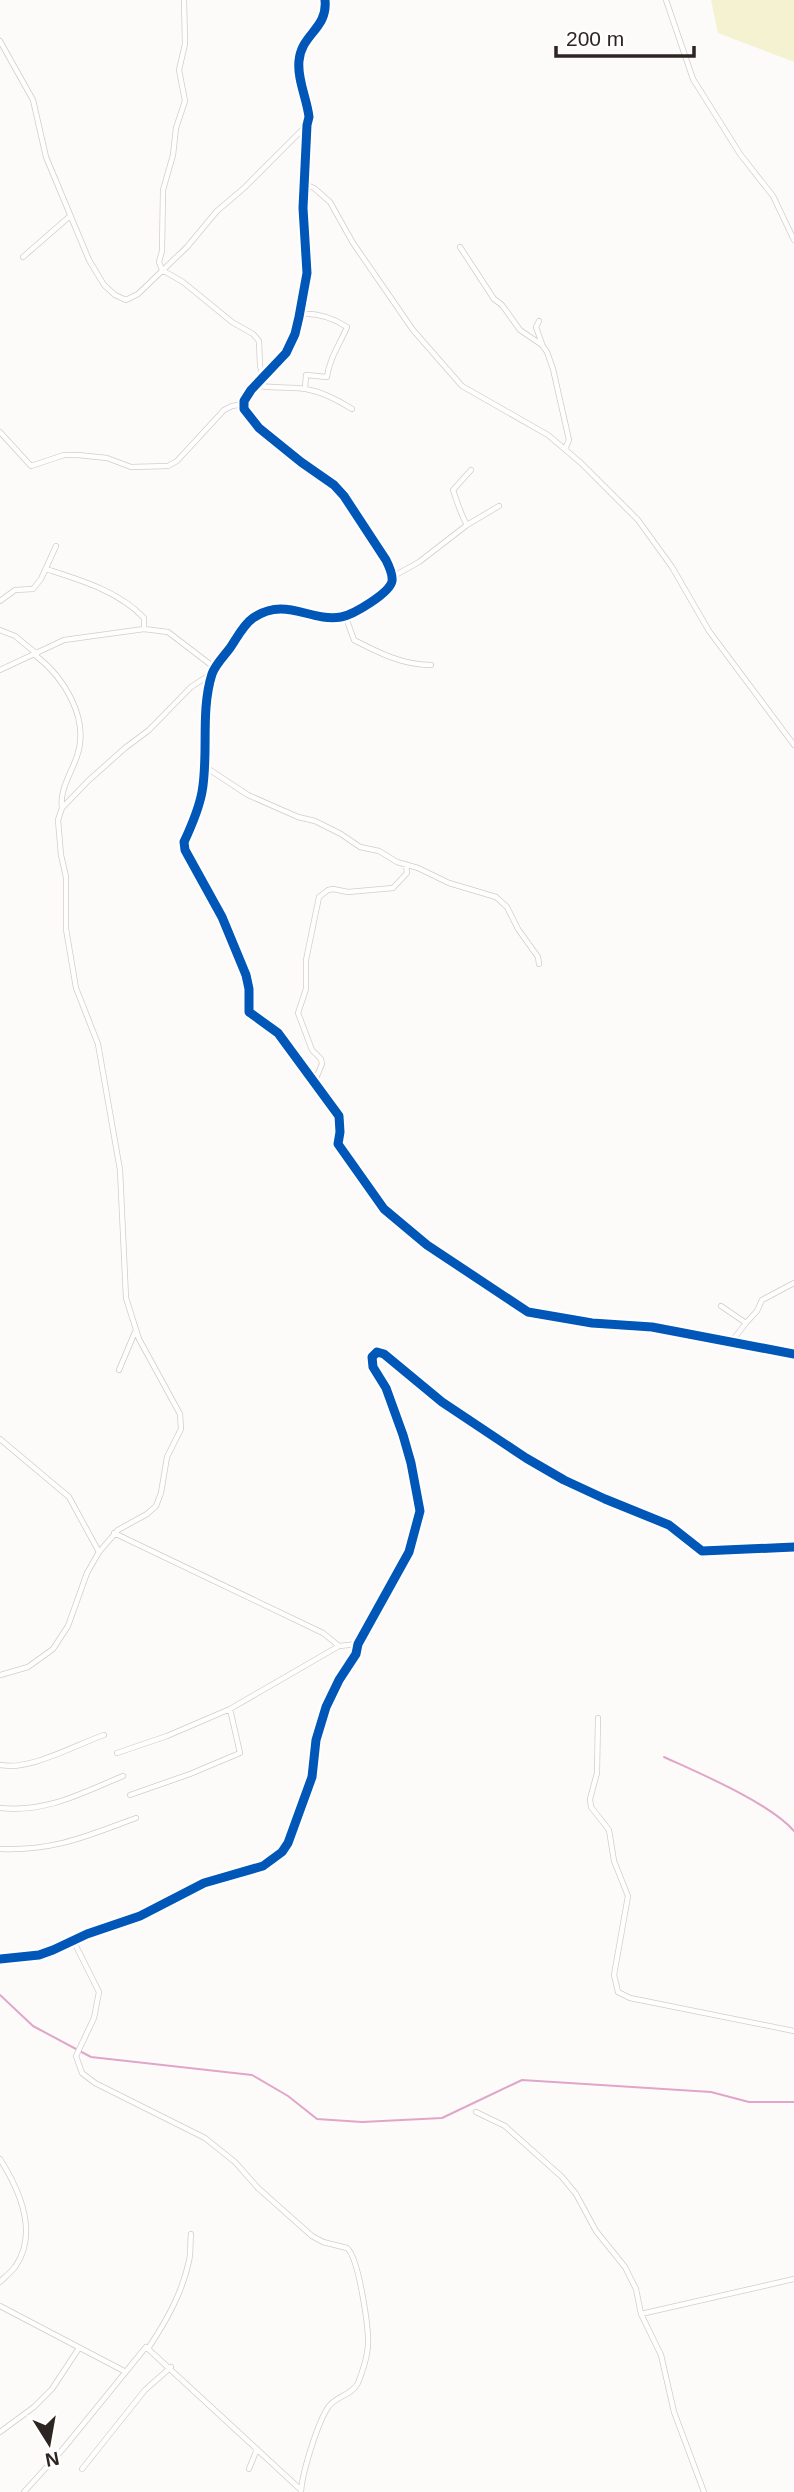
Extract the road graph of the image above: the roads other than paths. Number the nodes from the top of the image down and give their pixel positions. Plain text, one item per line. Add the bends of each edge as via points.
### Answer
1 (184, 0) edge
2 (325, 0) edge
3 (666, 0) edge
4 (0, 41) edge
5 (307, 125) junction
6 (304, 184) junction
7 (70, 216) junction
8 (794, 240) edge
9 (460, 247) dead end
10 (23, 257) dead end
11 (162, 270) junction
12 (300, 314) junction
13 (539, 321) dead end
14 (542, 345) junction
15 (263, 376) junction
16 (255, 385) junction
17 (305, 389) junction
18 (244, 404) junction
19 (352, 409) dead end
20 (0, 432) edge
21 (565, 449) junction
22 (471, 470) dead end
23 (499, 506) dead end
24 (467, 525) junction
25 (56, 546) dead end
26 (46, 569) junction
27 (392, 577) junction
28 (0, 601) edge
29 (345, 615) junction
30 (144, 629) junction
31 (0, 630) edge
32 (36, 654) junction
33 (431, 665) dead end
34 (215, 668) junction
35 (0, 670) edge
36 (212, 674) junction
37 (794, 745) edge
38 (204, 766) junction
39 (62, 808) junction
40 (406, 865) junction
41 (539, 964) dead end
42 (314, 1083) junction
43 (794, 1283) edge
44 (721, 1306) dead end
45 (746, 1323) junction
46 (135, 1331) junction
47 (731, 1342) junction
48 (794, 1354) edge
49 (119, 1370) dead end
50 (0, 1439) edge
51 (114, 1533) junction
52 (794, 1547) edge
53 (99, 1552) junction
54 (358, 1644) junction
55 (340, 1646) junction
56 (0, 1675) edge
57 (230, 1709) junction
58 (598, 1718) dead end
59 (104, 1735) dead end
60 (117, 1753) dead end
61 (0, 1765) edge
62 (123, 1776) dead end
63 (130, 1795) dead end
64 (0, 1808) edge
65 (136, 1818) dead end
66 (0, 1849) edge
67 (73, 1940) junction
68 (0, 1958) edge
69 (794, 2031) edge
70 (476, 2112) dead end
71 (0, 2159) edge
72 (191, 2234) dead end
73 (794, 2279) edge
74 (0, 2282) edge
75 (0, 2306) edge
76 (641, 2314) junction
77 (149, 2347) junction
78 (79, 2348) junction
79 (170, 2367) junction
80 (124, 2371) junction
81 (0, 2432) edge
82 (257, 2449) junction
83 (82, 2469) dead end
84 (248, 2469) dead end
85 (300, 2491) edge
86 (24, 2492) edge
87 (704, 2492) edge

1 - 11 street via 185,44 179,70 185,101 163,190
2 - 5 street via 324,18 305,43 299,61 309,111
3 - 8 street via 693,79 773,196
4 - 7 street via 33,100 46,157
5 - 6 street
5 - 11 street
6 - 12 street via 307,273
6 - 21 street via 330,202 413,330 462,386
7 - 10 street
7 - 11 street via 104,285 121,299 131,299
9 - 14 street via 520,330
11 - 15 street via 253,334 259,341
12 - 15 street via 286,353
12 - 17 street via 334,319 347,327 327,377 306,375
13 - 14 street via 536,327
14 - 21 street via 562,404 569,440
15 - 16 street
16 - 17 street
16 - 18 street
17 - 19 street
18 - 20 street via 224,410 168,466 131,467 78,455 32,467
18 - 27 street via 259,428 344,496
21 - 37 street via 648,532 713,638
22 - 24 street via 453,490
23 - 24 street
24 - 27 street
25 - 26 street
26 - 28 street via 33,589 16,590
26 - 30 street via 91,584 136,609 144,618
27 - 29 street via 388,588
29 - 33 street via 354,640 394,659
29 - 34 street via 325,617 286,608 264,613 247,623
30 - 32 street via 64,640
30 - 34 street via 168,632
31 - 32 street
32 - 35 street
32 - 39 street via 64,686 82,729
34 - 36 street
36 - 38 street
36 - 39 street via 191,687
38 - 40 street via 248,795
38 - 42 street via 203,791 185,850 222,917 246,975 249,1012 278,1033
39 - 46 street via 58,828 66,877 66,929 76,988 98,1044 117,1145 124,1288
40 - 41 street via 496,897 508,907
40 - 42 street via 407,873 393,888 333,889 319,897 306,960 306,989 298,1013 312,1050 321,1059
42 - 47 street via 339,1116 338,1144 384,1209 427,1245 523,1309 536,1315 652,1327
43 - 45 street via 762,1300
44 - 45 street
45 - 47 street
46 - 49 street
46 - 51 street via 180,1414 181,1429 167,1457 156,1506
47 - 48 street
50 - 53 street via 69,1497
51 - 53 street
51 - 55 street via 323,1633
52 - 54 street via 702,1551 669,1525 536,1464 377,1352 372,1357 373,1367 403,1435 420,1511 409,1552
53 - 56 street via 68,1626 53,1649 28,1667
54 - 55 street
54 - 67 street via 326,1707 312,1777 282,1853 263,1866 204,1883 127,1921
55 - 57 street
57 - 60 street
57 - 63 street via 240,1754
58 - 69 street via 597,1773 590,1807 609,1830 614,1861 628,1896 614,1975 618,1992
59 - 61 street via 17,1766
62 - 64 street via 50,1805 27,1810
65 - 66 street via 58,1846
67 - 68 street via 39,1955
67 - 85 street via 99,1992 94,2018 76,2056 82,2073 205,2138 312,2236 352,2252 368,2346 358,2383 329,2406 320,2424
70 - 76 street via 505,2126 576,2194 596,2231 625,2267 636,2288
71 - 74 street via 18,2190 25,2232 15,2267
72 - 77 street via 190,2258 173,2311
73 - 76 street
75 - 78 street
76 - 87 street via 661,2355 674,2412
77 - 79 street
77 - 80 street
78 - 80 street
78 - 81 street via 52,2389
79 - 82 street
79 - 83 street via 145,2390
80 - 86 street
82 - 84 street
82 - 85 street

